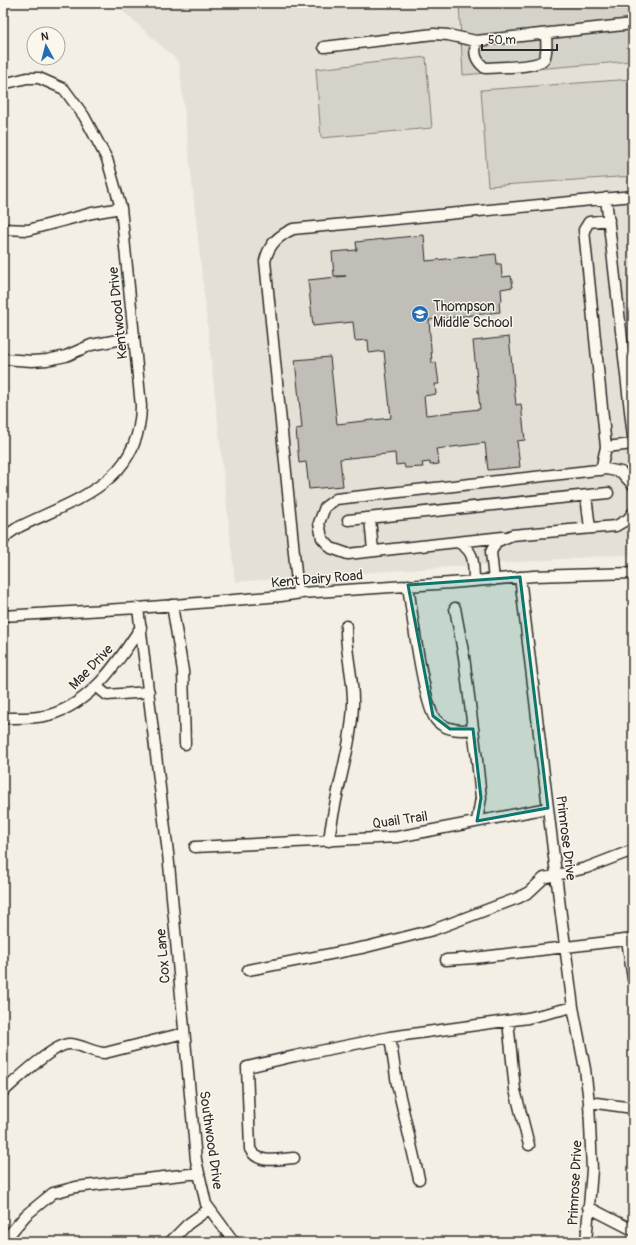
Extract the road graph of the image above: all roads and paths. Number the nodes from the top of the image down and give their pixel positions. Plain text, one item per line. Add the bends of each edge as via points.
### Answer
1 (633, 24) edge
2 (546, 34) junction
3 (476, 41) junction
4 (324, 47) dead end
5 (3, 84) edge
6 (633, 196) edge
7 (606, 198) junction
8 (121, 208) junction
9 (609, 220) junction
10 (3, 229) edge
11 (134, 337) junction
12 (3, 359) edge
13 (633, 437) edge
14 (633, 444) edge
15 (606, 447) junction
16 (601, 470) junction
17 (633, 485) edge
18 (608, 493) dead end
19 (586, 496) junction
20 (633, 513) edge
21 (370, 518) junction
22 (348, 520) dead end
23 (590, 528) junction
24 (512, 536) junction
25 (3, 541) edge
26 (457, 542) junction
27 (373, 551) junction
28 (633, 573) edge
29 (520, 577) junction
30 (494, 580) junction
31 (474, 582) junction
32 (408, 585) junction
33 (298, 593) junction
34 (172, 605) junction
35 (138, 608) junction
36 (455, 608) dead end
37 (3, 616) edge
38 (346, 626) dead end
39 (141, 627) junction
40 (96, 686) junction
41 (149, 692) junction
42 (3, 718) edge
43 (473, 728) junction
44 (186, 744) dead end
45 (548, 808) junction
46 (476, 821) junction
47 (329, 841) junction
48 (195, 847) dead end
49 (633, 850) edge
50 (557, 874) junction
51 (630, 939) edge
52 (565, 947) junction
53 (446, 960) dead end
54 (248, 970) dead end
55 (633, 979) edge
56 (573, 1007) junction
57 (508, 1021) junction
58 (184, 1033) junction
59 (390, 1037) junction
60 (3, 1092) edge
61 (589, 1102) junction
62 (633, 1108) edge
63 (529, 1145) dead end
64 (294, 1158) dead end
65 (198, 1173) junction
66 (419, 1179) dead end
67 (588, 1207) junction
68 (209, 1209) junction
69 (633, 1230) edge
70 (3, 1242) edge
71 (170, 1242) edge
72 (234, 1242) edge
73 (586, 1242) edge

1 - 2 street
2 - 3 street
2 - 3 street via 547,50 544,59 536,65 485,68 477,61 474,51
3 - 4 street via 434,34
5 - 8 street, Kentwood Drive via 27,78 40,78 64,89 84,116 107,159
6 - 7 street
7 - 9 street
7 - 33 street via 292,229 274,241 265,261
8 - 10 street via 85,214 28,230
8 - 11 street, Kentwood Drive
9 - 13 street
9 - 15 street via 589,222 584,230
11 - 12 street via 91,345 66,356 47,360
11 - 25 street, Kentwood Drive via 141,418 137,438 127,460 111,479 98,489 17,528
14 - 15 street
15 - 16 street
16 - 17 street via 621,472
16 - 27 street via 336,499 325,507 319,523 322,538 331,548 348,554
18 - 19 street
19 - 21 street
19 - 23 street
20 - 23 street via 616,526
21 - 22 street
21 - 27 street
23 - 24 street
24 - 26 street
24 - 30 street via 496,542 491,552
26 - 27 street
26 - 31 street via 467,547 472,556
28 - 29 street, Kent Dairy Road
29 - 30 street, Kent Dairy Road
29 - 45 street, Primrose Drive
30 - 31 street, Kent Dairy Road
31 - 32 street, Kent Dairy Road
32 - 33 street, Kent Dairy Road
32 - 43 street via 433,716 440,724 450,729
33 - 34 street, Kent Dairy Road
34 - 35 street, Kent Dairy Road
34 - 44 street via 183,671
35 - 37 street, Kent Dairy Road
35 - 39 street
36 - 43 street
38 - 47 street via 353,706
39 - 40 street, Mae Drive via 119,660
39 - 41 street, Cox Lane
40 - 41 street via 107,695
40 - 42 street, Mae Drive via 73,705 50,715
41 - 58 street, Cox Lane via 168,853
43 - 46 street via 481,798
45 - 46 street, Quail Trail
45 - 50 street, Primrose Drive
46 - 47 street, Quail Trail via 397,837
47 - 48 street, Quail Trail
49 - 50 street via 586,868
50 - 52 street, Primrose Drive
50 - 54 street via 544,878 518,898 433,930 366,947
51 - 52 street
51 - 55 street
52 - 53 street
52 - 56 street, Primrose Drive
56 - 57 street
56 - 61 street, Primrose Drive
57 - 59 street
57 - 63 street via 515,1090
58 - 60 street via 105,1053 65,1044
58 - 65 street, Southwood Drive
59 - 64 street via 247,1067 250,1149 253,1156 261,1160
59 - 66 street via 397,1084
61 - 62 street
61 - 67 street, Primrose Drive via 592,1146
65 - 68 street, Southwood Drive
65 - 70 street via 76,1187 53,1193 26,1215
67 - 69 street
67 - 73 street, Primrose Drive
68 - 71 street via 188,1224
68 - 72 street, Southwood Drive

